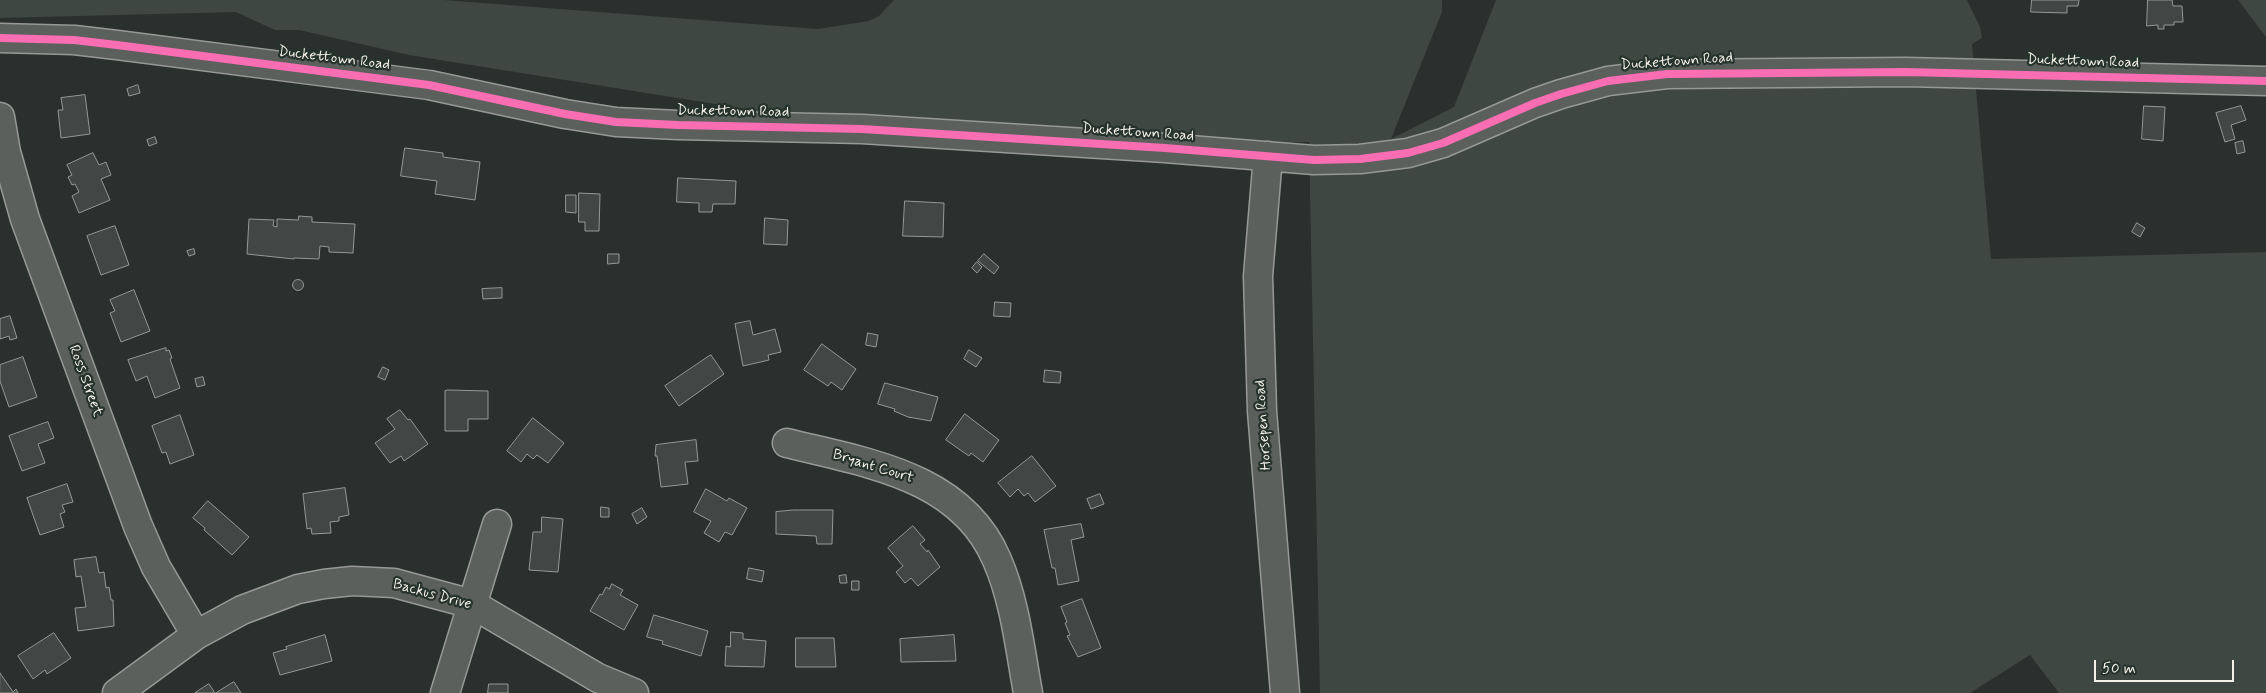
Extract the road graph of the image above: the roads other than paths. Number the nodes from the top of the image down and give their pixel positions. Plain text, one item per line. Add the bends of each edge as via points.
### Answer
1 (0, 38) edge
2 (2266, 81) edge
3 (0, 117) edge
4 (1268, 156) junction
5 (787, 443) dead end
6 (497, 524) dead end
7 (472, 604) junction
8 (196, 635) junction
9 (117, 693) edge
10 (445, 693) edge
11 (634, 693) edge
12 (1028, 693) edge
13 (1285, 693) edge

1 - 4 street, Duckettown Road via 116,45 399,81 616,122 862,129
2 - 4 street, Duckettown Road via 1906,72 1667,74 1608,81 1568,92 1443,143 1408,153 1353,160
3 - 8 street, Ross Street via 6,152 25,219 135,518 156,567
4 - 13 street, Horsepen Road via 1258,286 1262,411
5 - 12 street, Bryant Court via 920,481 970,517 987,539 998,561 1009,596
6 - 7 street
7 - 8 street, Backus Drive via 394,583 352,581 324,584 268,598
7 - 10 street
7 - 11 street, Backus Drive via 598,678
8 - 9 street, Backus Drive

